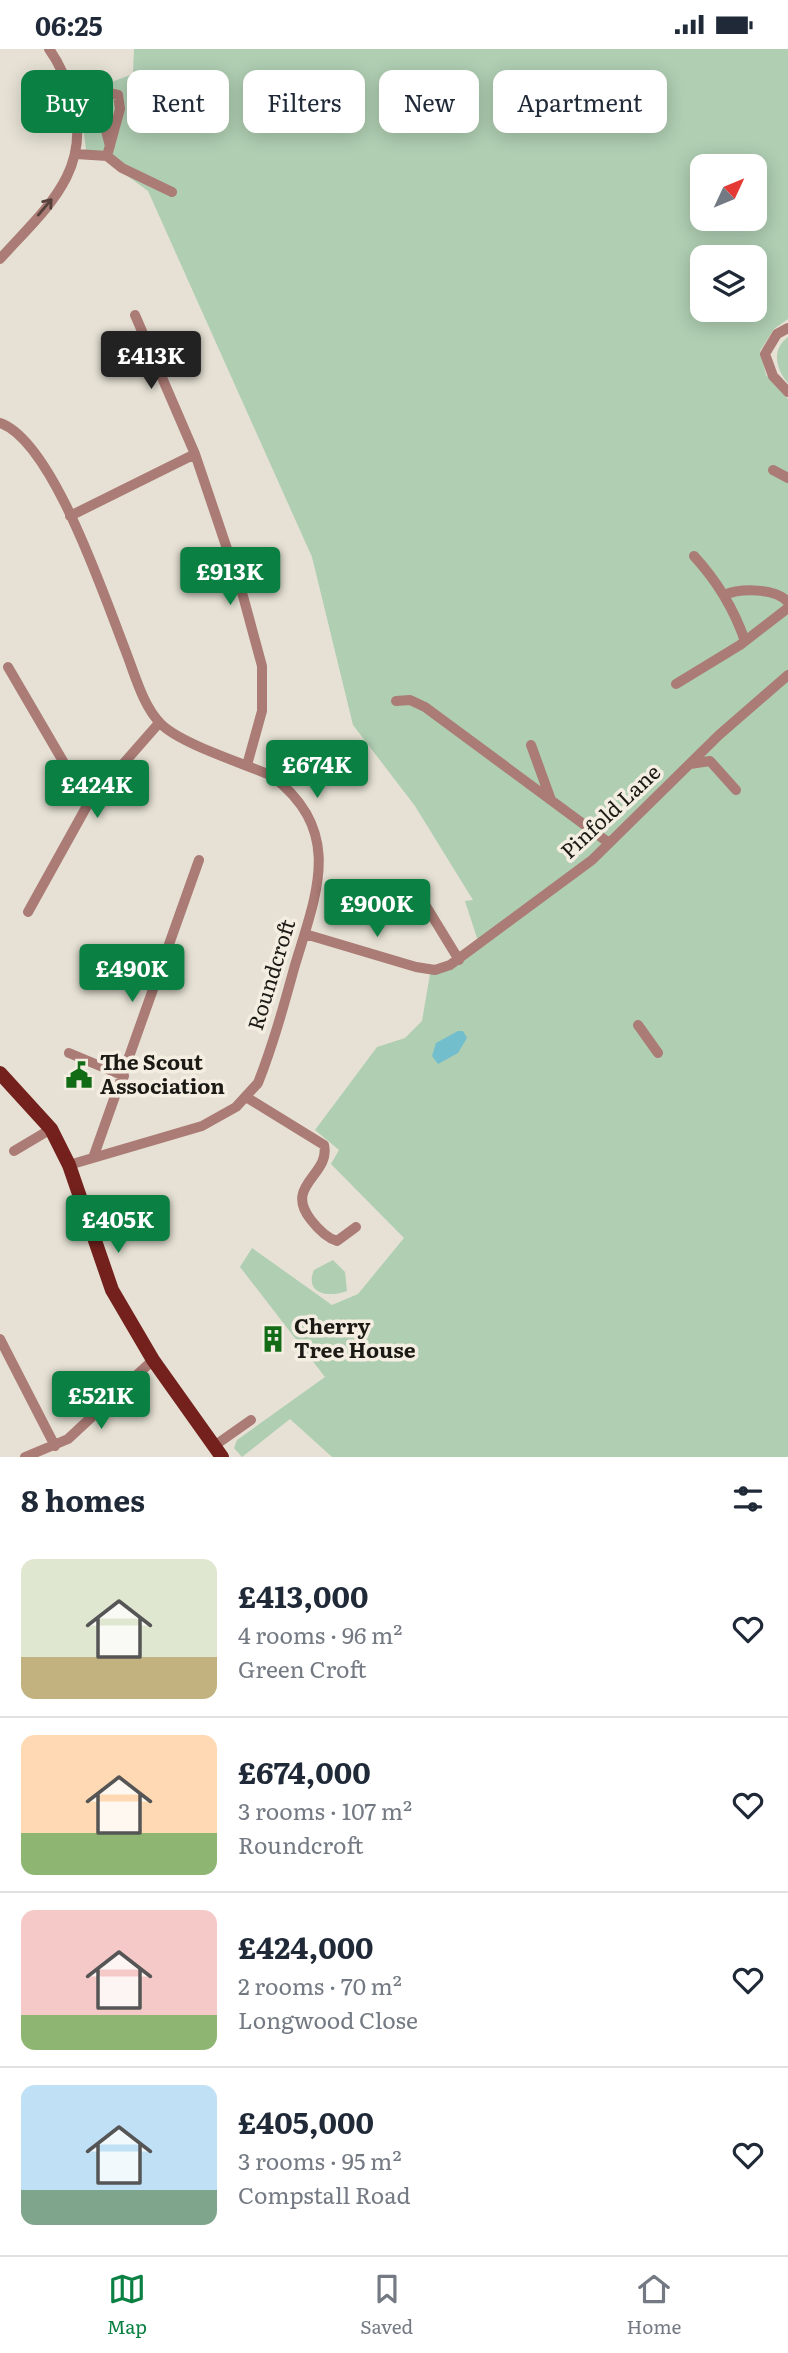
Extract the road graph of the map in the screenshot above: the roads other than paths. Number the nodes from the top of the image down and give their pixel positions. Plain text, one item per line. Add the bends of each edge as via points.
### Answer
1 (49, 49) edge
2 (60, 70) edge
3 (113, 94) edge
4 (77, 133) edge
5 (104, 133) edge
6 (78, 148) junction
7 (109, 151) junction
8 (172, 192) dead end
9 (0, 259) edge
10 (135, 315) dead end
11 (788, 328) edge
12 (788, 392) edge
13 (0, 422) edge
14 (195, 454) junction
15 (773, 470) dead end
16 (788, 478) edge
17 (70, 516) junction
18 (694, 556) dead end
19 (724, 595) junction
20 (788, 602) edge
21 (788, 608) edge
22 (745, 641) junction
23 (8, 667) dead end
24 (788, 675) edge
25 (676, 684) dead end
26 (396, 701) dead end
27 (159, 723) junction
28 (531, 745) dead end
29 (690, 764) junction
30 (247, 765) junction
31 (736, 790) dead end
32 (551, 800) junction
33 (88, 804) junction
34 (609, 843) junction
35 (199, 860) dead end
36 (415, 888) dead end
37 (28, 912) dead end
38 (304, 934) junction
39 (454, 962) junction
40 (638, 1025) dead end
41 (69, 1053) dead end
42 (658, 1053) dead end
43 (0, 1073) edge
44 (124, 1076) junction
45 (246, 1097) junction
46 (51, 1129) junction
47 (14, 1151) dead end
48 (93, 1158) junction
49 (69, 1165) junction
50 (356, 1227) dead end
51 (0, 1339) edge
52 (153, 1360) junction
53 (251, 1419) dead end
54 (55, 1446) junction
55 (218, 1451) edge
56 (25, 1457) edge

1 - 2 street
3 - 7 street via 118,95 120,109
4 - 6 street
5 - 7 street
6 - 7 street
9 -> 6 street via 60,189
7 - 8 street via 122,168
10 - 14 street
11 - 12 street via 777,334 765,354 774,376
13 - 17 street, Roundcroft via 24,437 42,460
14 - 17 street
14 - 30 street via 262,666 262,711
15 - 16 street
17 - 27 street, Roundcroft via 142,694
18 - 19 street
19 - 20 street via 776,593
19 - 22 street
21 - 22 street
22 - 25 street
23 - 33 street
24 - 29 street, Pinfold Lane
26 - 32 street via 410,700 425,707
27 - 30 street, Roundcroft via 180,737
27 - 33 street
28 - 32 street
29 - 31 street via 710,761
29 - 34 street, Pinfold Lane
30 - 38 street, Roundcroft via 272,775 290,791 315,832 320,878
32 - 34 street
33 - 37 street
34 - 39 street, Pinfold Lane
35 - 44 street
36 - 39 street
38 - 39 street via 416,967 435,970
38 - 45 street, Roundcroft via 268,1057 258,1083
40 - 42 street
41 - 44 street
43 - 46 main road
44 - 48 street
45 - 48 street, Roundcroft via 202,1126
45 - 50 street via 324,1145 324,1155 302,1196 303,1210 314,1223 337,1241
46 - 47 street
46 - 49 main road
48 - 49 street, Roundcroft
49 - 52 main road via 112,1290
51 - 54 street
52 - 54 street via 78,1432
52 - 55 main road
53 - 55 street
54 - 56 street

